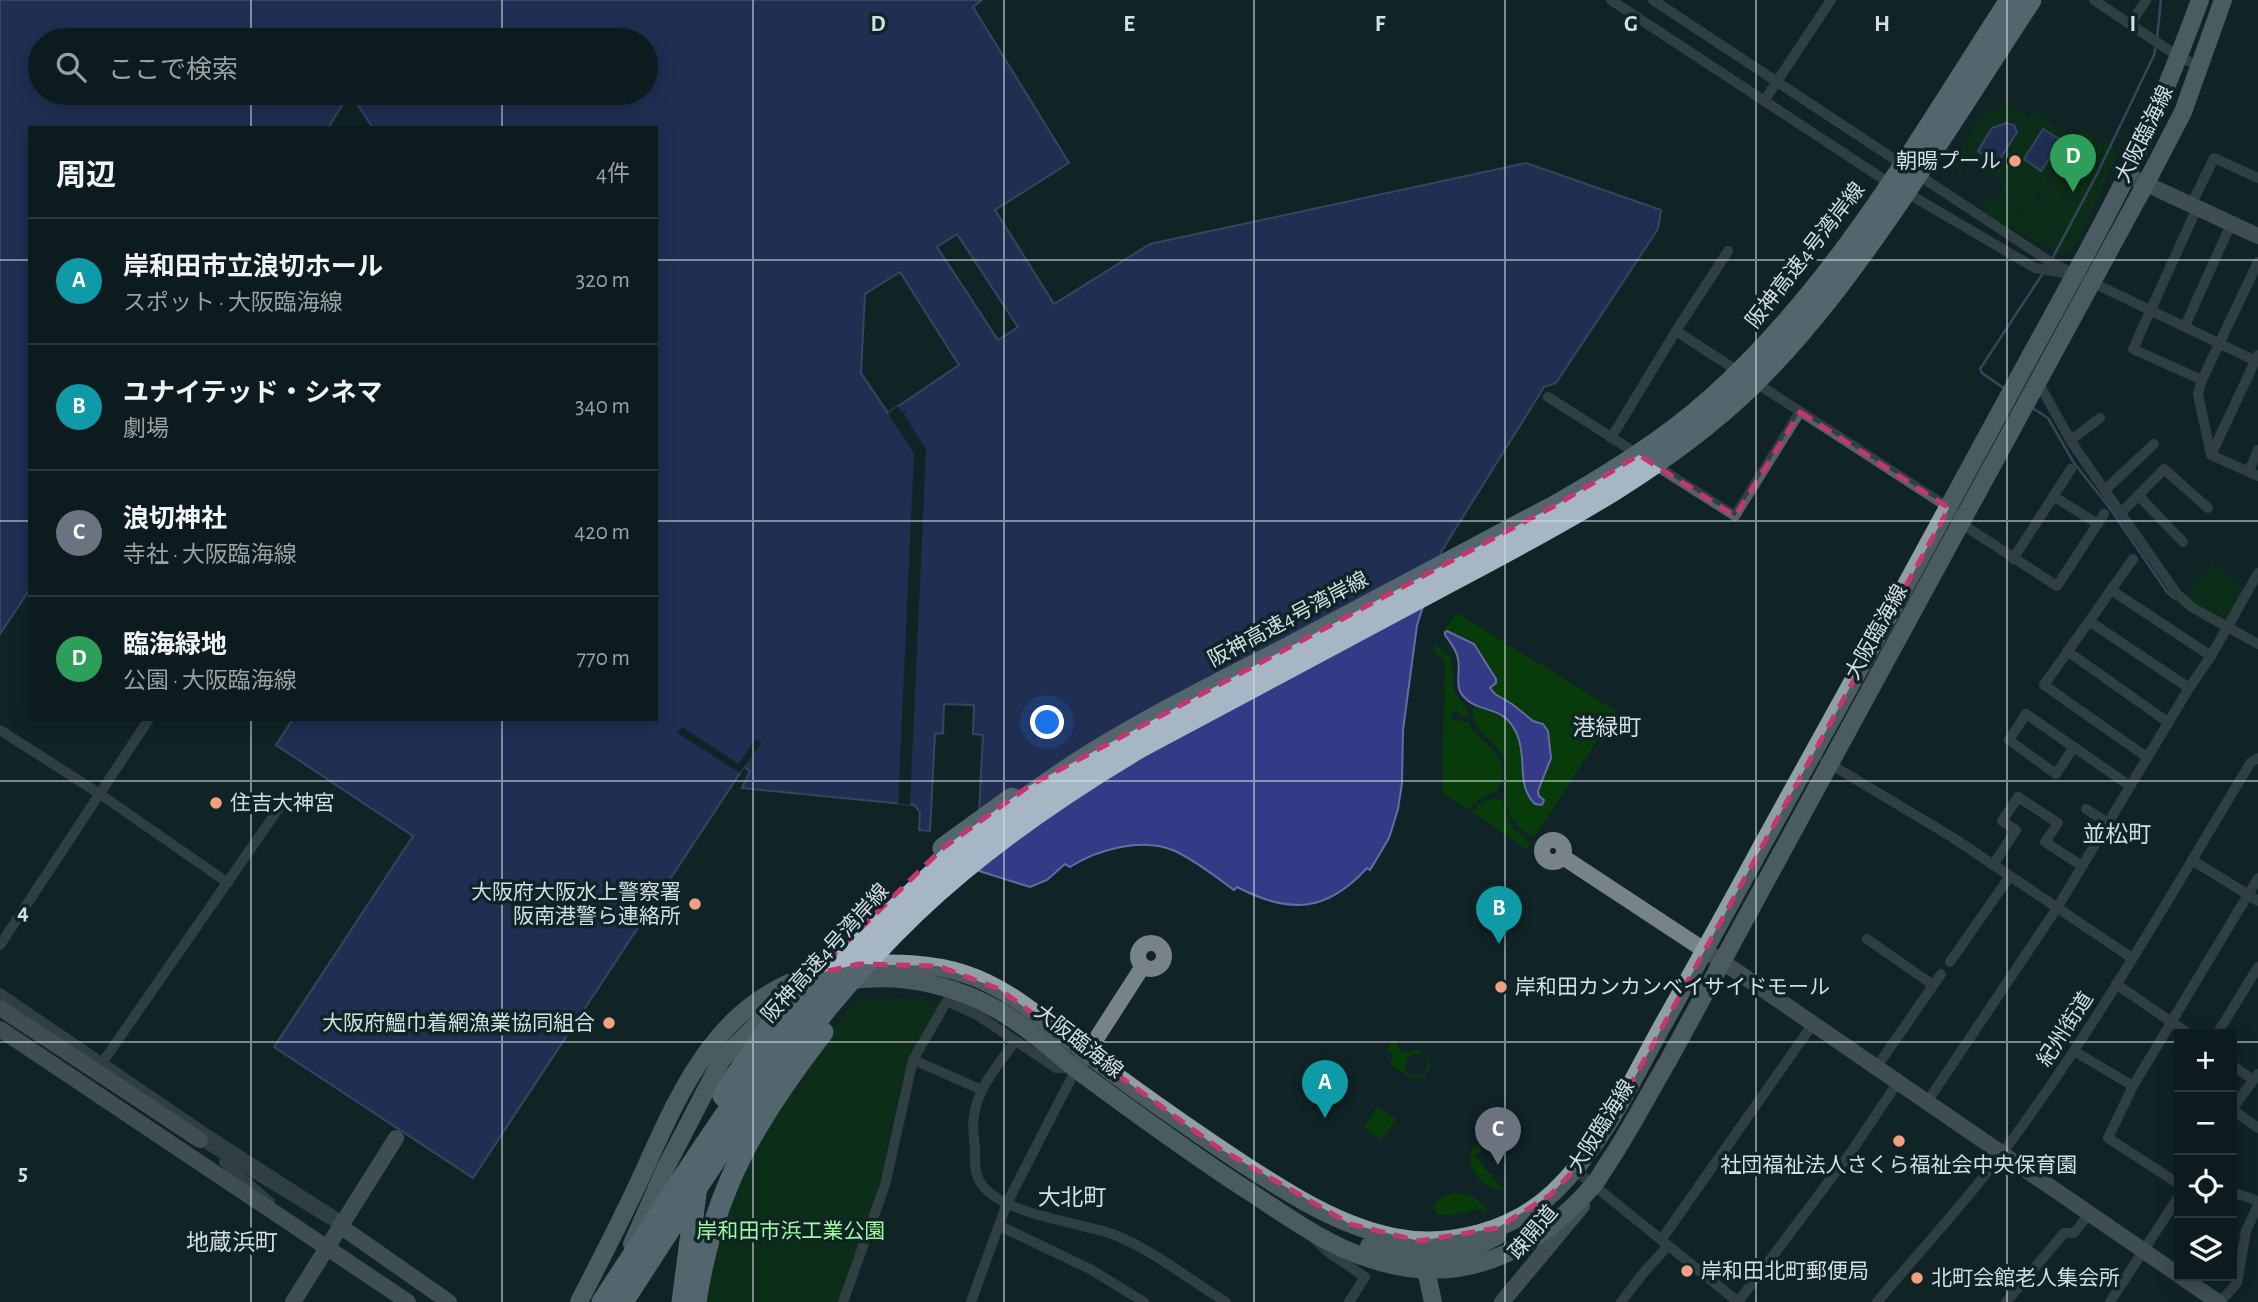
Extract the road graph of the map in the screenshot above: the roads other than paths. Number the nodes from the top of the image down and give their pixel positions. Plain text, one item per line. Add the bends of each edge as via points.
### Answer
1 (1611, 0) edge
2 (1653, 0) edge
3 (1831, 0) edge
4 (2010, 0) edge
5 (2031, 0) edge
6 (2094, 0) edge
7 (2146, 0) edge
8 (2200, 0) edge
9 (2223, 0) edge
10 (2131, 23) junction
11 (2179, 57) junction
12 (2199, 66) junction
13 (1777, 81) junction
14 (1764, 101) junction
15 (2127, 175) junction
16 (2258, 178) edge
17 (2146, 183) junction
18 (2194, 207) junction
19 (2231, 224) junction
20 (2258, 235) edge
21 (1728, 251) dead end
22 (2258, 262) edge
23 (2074, 275) junction
24 (2092, 282) junction
25 (2149, 311) junction
26 (2185, 327) junction
27 (1676, 331) junction
28 (2221, 344) junction
29 (2257, 359) edge
30 (2202, 380) junction
31 (2038, 382) junction
32 (1548, 397) dead end
33 (1800, 412) junction
34 (2100, 418) dead end
35 (1611, 438) junction
36 (2071, 440) junction
37 (2154, 444) dead end
38 (2258, 450) edge
39 (2211, 455) junction
40 (2071, 469) dead end
41 (2253, 474) edge
42 (2105, 491) junction
43 (2138, 495) junction
44 (2053, 496) junction
45 (1949, 508) junction
46 (2207, 508) dead end
47 (2121, 513) junction
48 (1962, 524) junction
49 (2183, 542) dead end
50 (2013, 559) junction
51 (2133, 559) dead end
52 (2258, 573) edge
53 (2111, 590) junction
54 (2089, 621) junction
55 (2227, 626) junction
56 (2258, 644) edge
57 (2067, 651) junction
58 (2211, 656) junction
59 (2189, 688) junction
60 (148, 721) edge
61 (2169, 723) junction
62 (0, 730) edge
63 (2074, 747) junction
64 (1095, 752) junction
65 (1813, 754) junction
66 (2148, 758) junction
67 (2258, 758) edge
68 (1830, 764) junction
69 (2130, 786) junction
70 (100, 794) junction
71 (281, 805) dead end
72 (2086, 808) dead end
73 (2108, 823) junction
74 (1563, 857) dead end
75 (2192, 860) junction
76 (1993, 865) junction
77 (967, 866) junction
78 (2082, 866) junction
79 (2010, 876) junction
80 (2258, 878) edge
81 (228, 883) junction
82 (2253, 898) edge
83 (2057, 908) junction
84 (1867, 939) dead end
85 (0, 945) edge
86 (1705, 950) junction
87 (2132, 958) junction
88 (1720, 961) junction
89 (1951, 962) dead end
90 (1143, 966) dead end
91 (2258, 967) edge
92 (1941, 974) dead end
93 (2116, 984) junction
94 (1933, 985) junction
95 (0, 993) edge
96 (0, 1008) edge
97 (2171, 1022) junction
98 (0, 1029) edge
99 (2182, 1029) edge
100 (2220, 1029) edge
101 (1808, 1031) dead end
102 (1015, 1041) junction
103 (2074, 1051) junction
104 (1087, 1053) junction
105 (916, 1061) dead end
106 (102, 1063) junction
107 (1876, 1068) junction
108 (2237, 1068) edge
109 (1076, 1069) junction
110 (2256, 1077) edge
111 (1898, 1082) junction
112 (2133, 1086) junction
113 (982, 1090) junction
114 (1927, 1102) junction
115 (2237, 1102) edge
116 (2237, 1113) edge
117 (2258, 1128) edge
118 (396, 1138) dead end
119 (200, 1140) junction
120 (2002, 1153) junction
121 (1575, 1170) junction
122 (2174, 1179) edge
123 (1593, 1186) junction
124 (1286, 1191) junction
125 (2237, 1194) edge
126 (1007, 1203) junction
127 (2258, 1203) edge
128 (2174, 1204) edge
129 (2090, 1213) junction
130 (1515, 1220) junction
131 (341, 1224) junction
132 (1000, 1226) junction
133 (1303, 1227) junction
134 (303, 1231) junction
135 (1666, 1233) dead end
136 (1668, 1245) junction
137 (327, 1247) junction
138 (2145, 1251) junction
139 (1424, 1264) junction
140 (2174, 1271) edge
141 (2189, 1281) edge
142 (293, 1302) edge
143 (408, 1302) edge
144 (449, 1302) edge
145 (579, 1302) edge
146 (602, 1302) edge
147 (609, 1302) edge
148 (623, 1302) edge
149 (682, 1302) edge
150 (696, 1302) edge
151 (842, 1302) edge
152 (971, 1302) edge
153 (1144, 1302) edge
154 (1226, 1302) edge
155 (1349, 1302) edge
156 (1433, 1302) edge
157 (1502, 1302) edge
158 (1621, 1302) edge
159 (1738, 1302) edge
160 (1877, 1302) edge
161 (2006, 1302) edge
162 (2110, 1302) edge
163 (2219, 1302) edge

1 - 14 street
2 - 13 street
3 - 13 street
4 - 64 highway, 阪神高速4号湾岸線, bridge via 1877,203 1805,302 1737,376 1680,425 1559,504
5 - 77 highway, 阪神高速4号湾岸線, bridge via 1845,278 1782,354 1720,415 1649,468 1566,519 1141,747 1006,835
6 - 10 street
7 - 10 street
8 - 11 main road, 大阪臨海線
9 - 12 main road, 大阪臨海線
10 - 11 street
11 - 12 street
11 - 15 main road, 大阪臨海線
12 - 17 main road, 大阪臨海線 via 2183,112
13 - 14 street
13 - 23 street
14 - 23 street via 1880,177 2035,268
15 - 17 street
15 - 23 main road, 大阪臨海線
16 - 18 street via 2214,158
17 - 18 street
17 - 24 main road, 大阪臨海線
18 - 19 street
18 - 25 street
19 - 20 street
19 - 26 street
21 - 27 street
22 - 28 street
23 - 24 street
23 - 45 main road, 大阪臨海線
24 - 25 street
24 - 31 main road, 大阪臨海線
25 - 26 street
25 - 30 street via 2133,349
26 - 28 street
27 - 33 street
27 - 35 street
28 - 29 street
28 - 30 street
29 - 39 street
30 - 39 street via 2198,394
31 - 36 street
31 - 48 main road, 大阪臨海線
32 - 35 street
33 - 35 street via 1735,516
33 - 45 street
34 - 36 street
36 - 42 street
37 - 42 street
38 - 41 street
39 - 41 street
40 - 44 street
42 - 47 street
43 - 46 street via 2164,469
43 - 47 street
43 - 49 street
44 - 50 street
44 - 50 street via 2101,519 2057,586
45 - 48 street
45 - 65 main road, 大阪臨海線
47 - 55 street via 2178,594 2193,608
48 - 50 street
48 - 68 main road, 大阪臨海線
51 - 53 street
52 - 55 street
53 - 54 street
53 - 58 street
54 - 57 street
54 - 59 street
55 - 56 street
55 - 58 street
57 - 61 street
57 - 66 street via 2044,685
58 - 59 street
59 - 61 street
60 - 70 street
61 - 66 street
62 - 70 street
63 - 63 street via 2026,714 2009,740 2056,774
63 - 69 street
64 - 146 highway, 阪神高速4号湾岸線, bridge via 994,822 943,864 832,975 738,1097
64 - 149 highway, bridge via 1029,786 900,885 831,954 749,1056 723,1096 709,1130
65 - 68 street
65 - 86 main road, 大阪臨海線
66 - 69 street
67 - 75 street, 紀州街道 via 2251,762
68 - 76 street
68 - 88 main road, 大阪臨海線
69 - 73 street
70 - 81 street
70 - 85 street
71 - 81 street
72 - 73 street
73 - 78 street
74 - 86 street
75 - 82 street
75 - 87 street, 紀州街道
76 - 78 street via 2016,830 2002,821 2018,797 2058,823 2046,842
76 - 79 street
77 - 148 highway, 阪神高速4号湾岸線, bridge via 887,941 812,1026 718,1156
77 - 150 highway, bridge via 889,948 767,1108 721,1201
78 - 83 street
79 - 83 street
79 - 89 street
80 - 82 street
81 - 106 street
82 - 97 street
83 - 87 street
83 - 114 street
84 - 94 street
86 - 88 street
86 - 121 main road, 大阪臨海線 via 1615,1113
87 - 93 street, 紀州街道
88 - 107 street
88 - 123 main road, 大阪臨海線
90 - 104 street
91 - 100 street
92 - 94 street
93 - 97 street
93 - 103 street, 紀州街道
94 - 107 street
95 - 106 street
96 - 119 street
97 - 99 street
97 - 112 street
98 - 134 street
101 - 135 street
102 - 109 street via 1056,1068
102 - 113 street
102 - 151 street via 947,1001 912,1060 885,1185
103 - 112 street
103 - 120 street, 紀州街道
104 - 109 street
104 - 124 main road, 大阪臨海線 via 1161,1109
104 - 145 main road, 大阪臨海線 via 999,989 938,966 859,964 802,978 744,1012 702,1056 685,1082
105 - 113 street
106 - 131 street
107 - 111 street
108 - 110 street
109 - 126 street
109 - 133 main road, 大阪臨海線
109 - 147 main road, 大阪臨海線 via 994,1007 953,989 886,978 822,984 760,1021 722,1059 664,1170
110 - 115 street
111 - 114 street
111 - 159 street via 1852,1152
112 - 122 street via 2108,1138
113 - 126 street via 974,1116 977,1175 989,1192
114 - 120 street
116 - 117 street
118 - 131 street
119 - 131 street
119 - 134 street
120 - 129 street
120 - 160 street, 紀州街道
121 - 123 street
121 - 130 main road, 大阪臨海線
123 - 136 street
123 - 139 main road, 大阪臨海線 via 1520,1247 1477,1266 1455,1269
123 - 157 street, 疎開道 via 1585,1203
124 - 130 main road, 大阪臨海線 via 1350,1224 1419,1241 1479,1234
124 - 139 main road via 1289,1203 1342,1235
125 - 127 street
126 - 132 street
126 - 154 street via 1114,1235
127 - 163 street via 2246,1231 2237,1283
128 - 138 street
129 - 138 street
129 - 161 street via 2074,1233 2064,1233
130 - 139 main road via 1480,1246
131 - 137 street
131 - 144 street
132 - 152 street
132 - 153 street via 1090,1269
133 - 139 main road, 大阪臨海線 via 1368,1259 1394,1266
133 - 155 street via 1328,1252 1366,1277
134 - 137 street
136 - 158 street
136 - 159 street
137 - 142 street
137 - 143 street
138 - 140 street
138 - 162 street
139 - 156 main road
141 - 163 street

